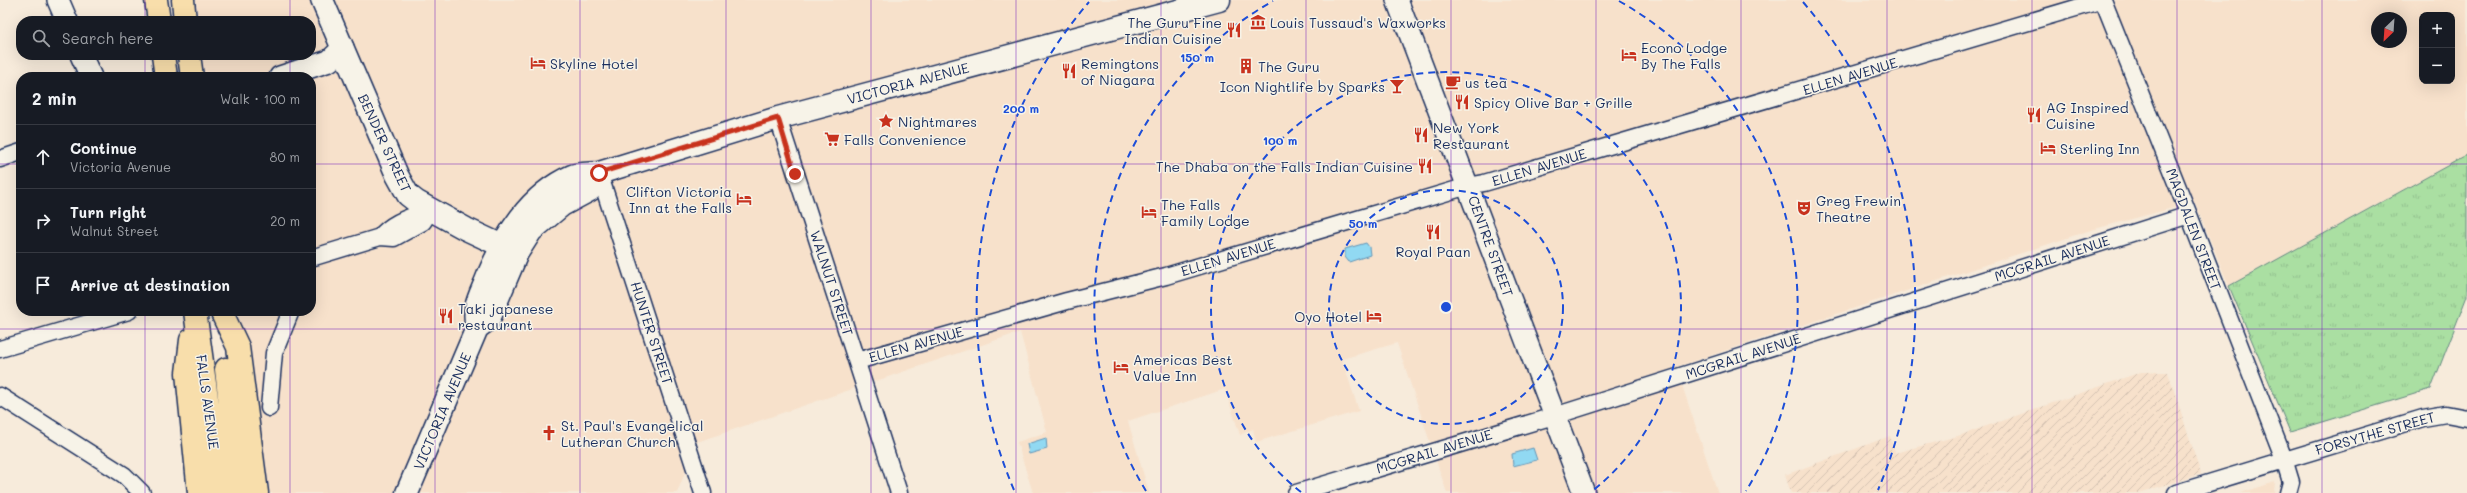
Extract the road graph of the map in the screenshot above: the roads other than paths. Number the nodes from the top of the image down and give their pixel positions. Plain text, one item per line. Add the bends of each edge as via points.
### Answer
1 (58, 0) edge
2 (156, 0) edge
3 (183, 0) edge
4 (322, 0) edge
5 (1219, 0) edge
6 (1397, 0) edge
7 (2103, 0) edge
8 (65, 16) edge
9 (158, 16) edge
10 (185, 16) edge
11 (343, 48) junction
12 (84, 60) edge
13 (164, 60) edge
14 (190, 60) edge
15 (89, 72) edge
16 (165, 72) edge
17 (191, 72) edge
18 (295, 72) edge
19 (778, 118) junction
20 (16, 154) edge
21 (0, 159) edge
22 (599, 173) junction
23 (1468, 186) junction
24 (430, 211) junction
25 (2189, 215) junction
26 (509, 249) junction
27 (316, 258) edge
28 (112, 316) edge
29 (194, 316) edge
30 (196, 316) edge
31 (221, 316) edge
32 (222, 316) edge
33 (289, 316) edge
34 (0, 349) edge
35 (857, 361) junction
36 (0, 396) edge
37 (269, 408) dead end
38 (1554, 415) junction
39 (2467, 418) edge
40 (2284, 459) junction
41 (142, 493) edge
42 (199, 493) edge
43 (220, 493) edge
44 (240, 493) edge
45 (257, 493) edge
46 (407, 493) edge
47 (702, 493) edge
48 (899, 493) edge
49 (1296, 493) edge
50 (1584, 493) edge
51 (2176, 493) edge
52 (2288, 493) edge

1 - 8 street
2 - 9 highway
3 - 10 highway
4 - 11 main road, BENDER STREET
5 - 19 main road, VICTORIA AVENUE
6 - 23 street, CENTRE STREET
7 - 23 street, ELLEN AVENUE via 1741,109
7 - 25 street, MAGDALEN STREET
11 - 18 street via 329,61
11 - 24 main road, BENDER STREET via 401,182 408,195
12 - 15 street
13 - 16 highway
14 - 17 highway
19 - 22 main road, VICTORIA AVENUE
19 - 35 street, WALNUT STREET
20 - 21 street
22 - 26 main road, VICTORIA AVENUE via 573,175 546,193 516,221
22 - 47 street, HUNTER STREET
23 - 35 street, ELLEN AVENUE via 1166,276 1059,303
23 - 38 street, CENTRE STREET
24 - 26 main road, BENDER STREET
24 - 27 street via 423,222 405,234 394,238 380,237
25 - 38 street, MCGRAIL AVENUE
25 - 40 street, MAGDALEN STREET
26 - 46 main road, VICTORIA AVENUE via 474,312 476,328
28 - 34 street
29 - 42 highway via 187,373
30 - 43 highway, FALLS AVENUE
31 - 44 highway, FALLS AVENUE
32 - 45 highway via 238,348
33 - 37 street via 274,354
35 - 48 street, WALNUT STREET
36 - 41 street via 124,475
38 - 49 street, MCGRAIL AVENUE
38 - 50 street, CENTRE STREET
39 - 40 street, FORSYTHE STREET via 2446,414 2423,418
40 - 51 street, FORSYTHE STREET
40 - 52 street, MAGDALEN STREET via 2290,482

